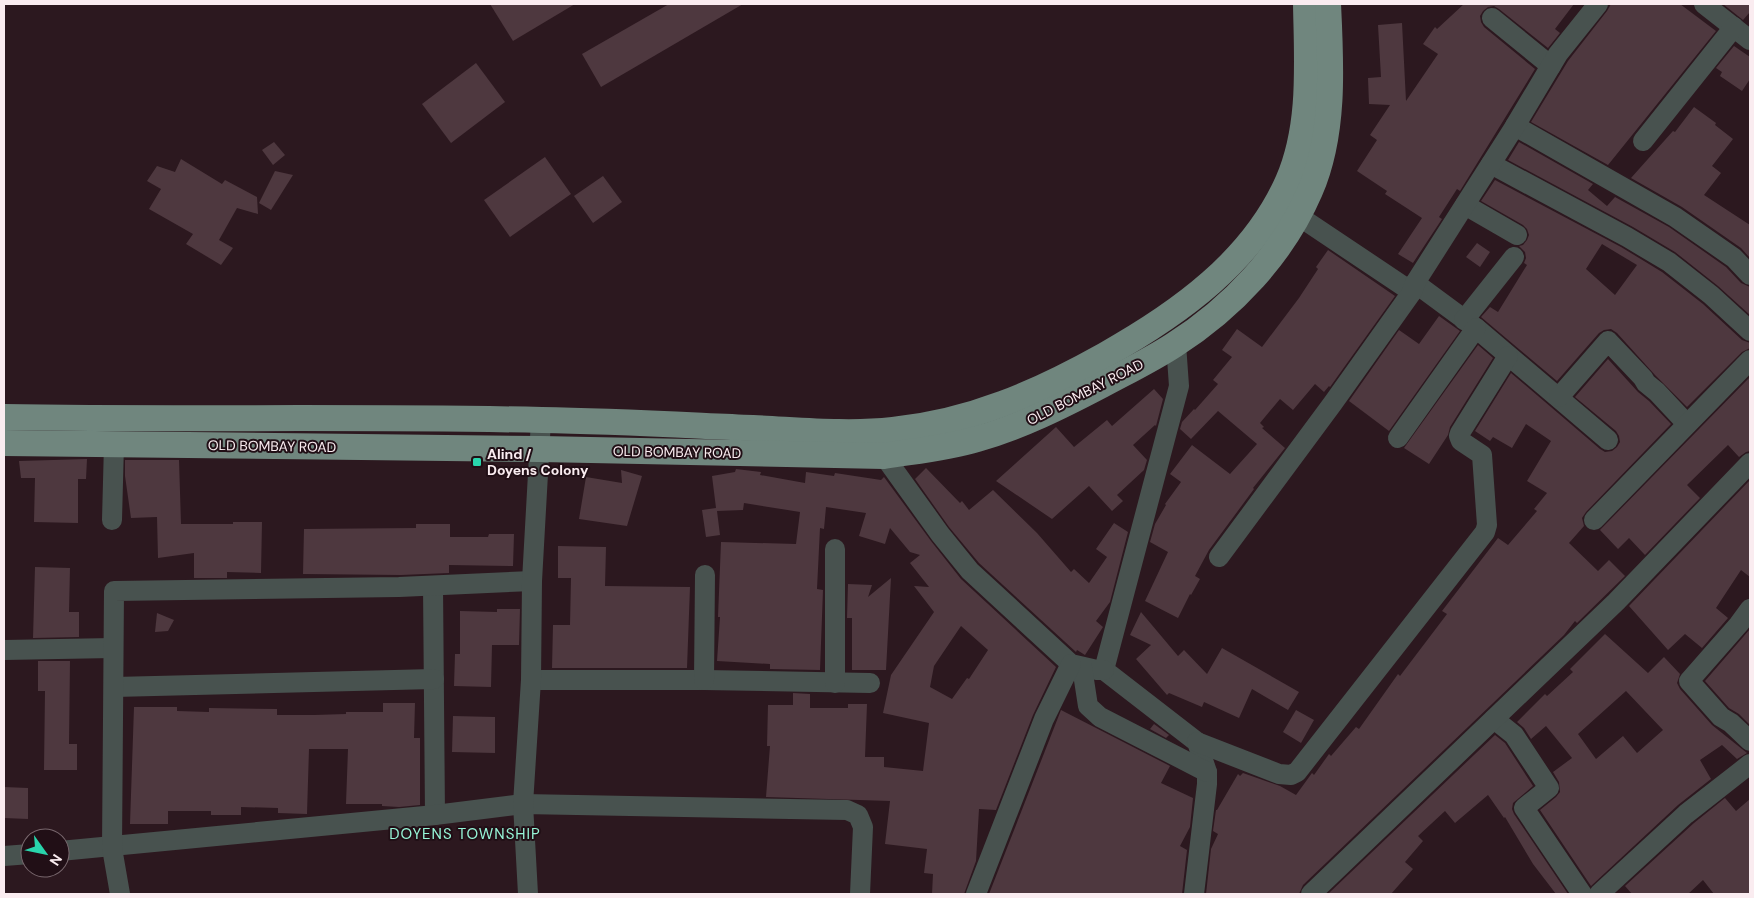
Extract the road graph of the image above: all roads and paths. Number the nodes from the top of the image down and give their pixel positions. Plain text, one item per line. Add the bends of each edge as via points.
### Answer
1 (1306, 4) edge
2 (1328, 4) edge
3 (1598, 4) edge
4 (1704, 4) edge
5 (1492, 18) dead end
6 (1734, 27) junction
7 (1750, 40) edge
8 (1551, 66) junction
9 (1515, 126) junction
10 (1643, 141) dead end
11 (1492, 164) junction
12 (1465, 205) junction
13 (1297, 215) junction
14 (1517, 235) dead end
15 (1514, 257) dead end
16 (1750, 275) edge
17 (1413, 288) junction
18 (1470, 324) junction
19 (1750, 331) edge
20 (1176, 344) junction
21 (1508, 356) junction
22 (1750, 360) edge
23 (1559, 397) junction
24 (4, 417) edge
25 (542, 420) junction
26 (1687, 424) junction
27 (1398, 438) dead end
28 (1608, 440) dead end
29 (4, 443) edge
30 (114, 444) junction
31 (541, 449) junction
32 (884, 456) junction
33 (1750, 463) edge
34 (112, 520) dead end
35 (1594, 520) dead end
36 (835, 550) dead end
37 (1220, 557) dead end
38 (705, 575) dead end
39 (532, 580) junction
40 (433, 586) junction
41 (1750, 609) edge
42 (113, 648) junction
43 (4, 650) edge
44 (1077, 665) junction
45 (1104, 670) junction
46 (434, 679) junction
47 (531, 680) junction
48 (704, 680) junction
49 (835, 683) junction
50 (870, 683) dead end
51 (114, 687) junction
52 (1494, 719) junction
53 (1750, 741) edge
54 (1197, 742) junction
55 (1750, 764) edge
56 (1207, 772) junction
57 (523, 804) junction
58 (435, 815) junction
59 (112, 848) junction
60 (70, 850) edge
61 (20, 855) edge
62 (4, 856) edge
63 (120, 894) edge
64 (528, 894) edge
65 (860, 894) edge
66 (976, 894) edge
67 (1194, 894) edge
68 (1311, 894) edge
69 (1582, 894) edge
70 (1599, 894) edge

1 - 25 main road, OLD BOMBAY ROAD via 1308,71 1296,157 1288,180 1258,232 1234,262 1161,322 1061,379 967,417 890,431 833,432
2 - 13 main road, OLD BOMBAY ROAD via 1331,77 1328,120 1314,181
3 - 8 street
4 - 6 street
5 - 8 street
6 - 7 street
6 - 10 street
8 - 9 street
9 - 11 street
9 - 16 street via 1675,217 1734,258
11 - 12 street
11 - 19 street via 1670,262
12 - 14 street
12 - 17 street
13 - 17 street
13 - 20 main road, OLD BOMBAY ROAD via 1278,247 1253,278 1223,308
15 - 18 street
17 - 18 street
17 - 37 street
18 - 21 street
18 - 27 street
20 - 32 main road, OLD BOMBAY ROAD via 1072,401 1022,424 976,439
20 - 45 street via 1179,386
21 - 23 street
21 - 54 street via 1459,436 1482,456 1485,532 1298,772 1279,774
22 - 26 street
23 - 26 street via 1608,341
23 - 28 street
24 - 25 main road, OLD BOMBAY ROAD
25 - 31 street
26 - 35 street
29 - 30 main road, OLD BOMBAY ROAD
30 - 31 main road, OLD BOMBAY ROAD
30 - 34 street
31 - 32 main road, OLD BOMBAY ROAD
31 - 39 street
32 - 44 street via 970,571
33 - 52 street via 1616,602
36 - 49 street
38 - 48 street
39 - 40 street
39 - 47 street
40 - 42 street via 114,591
40 - 46 street
41 - 53 street via 1689,681 1721,717
42 - 43 street
42 - 51 street
44 - 45 street
44 - 56 street via 1088,706 1100,717
44 - 66 street via 1044,719
45 - 54 street
46 - 51 street
46 - 58 street
47 - 48 street
47 - 57 street
48 - 49 street
49 - 50 street
51 - 59 street
52 - 68 street
52 - 69 street via 1514,735 1549,788 1524,808
54 - 56 street
55 - 70 street via 1686,814
56 - 67 street
57 - 58 street
57 - 64 street
57 - 65 street via 847,810 858,815 864,827
58 - 59 street
59 - 60 street
59 - 63 street
61 - 62 street

